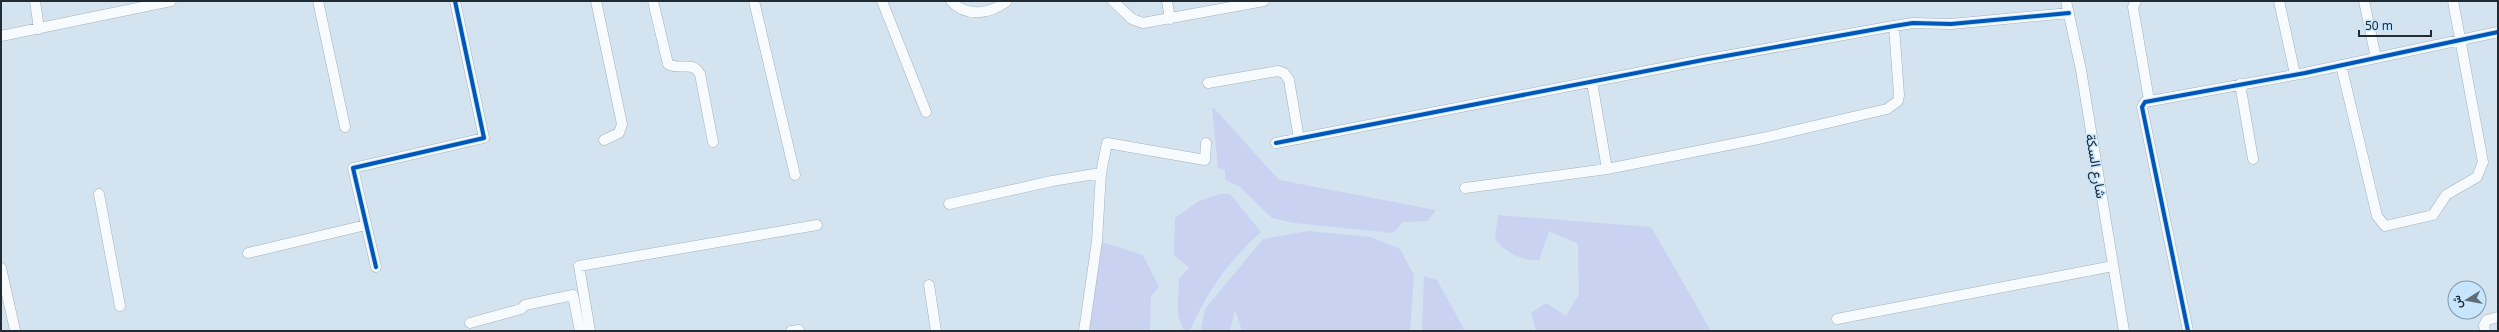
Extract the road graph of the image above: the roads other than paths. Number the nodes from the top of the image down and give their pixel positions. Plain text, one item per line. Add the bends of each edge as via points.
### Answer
1 (35, 1) edge
2 (171, 1) edge
3 (318, 1) edge
4 (455, 1) edge
5 (596, 1) edge
6 (653, 1) edge
7 (754, 1) edge
8 (882, 1) edge
9 (951, 1) edge
10 (1007, 1) edge
11 (1113, 1) edge
12 (1167, 1) edge
13 (1264, 1) edge
14 (2066, 1) edge
15 (2136, 1) edge
16 (2279, 1) edge
17 (2364, 1) edge
18 (2453, 1) edge
19 (150, 3) edge
20 (1243, 3) edge
21 (2069, 13) junction
22 (1170, 19) junction
23 (1894, 26) junction
24 (39, 29) junction
25 (2498, 32) edge
26 (1, 36) edge
27 (2461, 40) junction
28 (2376, 58) junction
29 (2341, 65) junction
30 (2294, 74) junction
31 (1592, 82) junction
32 (1208, 83) dead end
33 (2240, 84) junction
34 (2149, 100) junction
35 (926, 112) dead end
36 (344, 127) dead end
37 (1299, 139) junction
38 (604, 140) dead end
39 (713, 142) dead end
40 (1206, 143) dead end
41 (1276, 143) dead end
42 (2253, 159) dead end
43 (1607, 169) junction
44 (1101, 173) junction
45 (795, 174) dead end
46 (1465, 188) dead end
47 (99, 194) dead end
48 (949, 204) dead end
49 (366, 225) junction
50 (817, 225) dead end
51 (248, 253) dead end
52 (2113, 266) junction
53 (376, 267) dead end
54 (1, 268) edge
55 (929, 285) dead end
56 (120, 306) dead end
57 (2498, 316) edge
58 (1837, 319) dead end
59 (470, 323) dead end
60 (15, 330) edge
61 (580, 331) edge
62 (590, 331) edge
63 (936, 331) edge
64 (1084, 331) edge
65 (2124, 331) edge
66 (2188, 331) edge
67 (2485, 331) edge

1 - 24 street
2 - 19 street
3 - 36 street
4 - 49 street via 484,138 353,168
5 - 38 street via 622,124 619,133
6 - 39 street via 668,64 672,67 690,66 700,74
7 - 45 street
8 - 35 street
9 - 10 street via 959,10 972,13 986,11
11 - 22 street via 1137,22
12 - 22 street
13 - 20 street
14 - 21 street, شارع السكة
15 - 34 street via 2133,7
16 - 30 street
17 - 28 street
18 - 27 street
19 - 24 street
20 - 22 street
21 - 23 street via 1951,24 1913,23
21 - 52 street, شارع السكة via 2081,70
23 - 31 street
23 - 43 street via 1899,95 1893,107 1763,138
24 - 26 street
25 - 27 street
27 - 28 street
27 - 29 street via 2481,151 2480,169 2477,177 2446,195 2433,215 2392,225 2386,226 2377,216
28 - 29 street
29 - 30 street
30 - 33 street
31 - 37 street
31 - 43 street
32 - 37 street via 1278,71 1284,73 1289,80
33 - 34 street
33 - 42 street
34 - 66 street via 2142,107
37 - 41 street
40 - 44 street via 1205,160 1107,143
43 - 46 street
44 - 48 street
44 - 64 street via 1097,241
47 - 56 street
49 - 51 street
49 - 53 street
50 - 62 street via 579,266
52 - 58 street
52 - 65 street, شارع السكة
54 - 60 street
55 - 63 street
57 - 67 street via 2487,320 2484,325
59 - 61 street via 521,309 525,305 573,295

